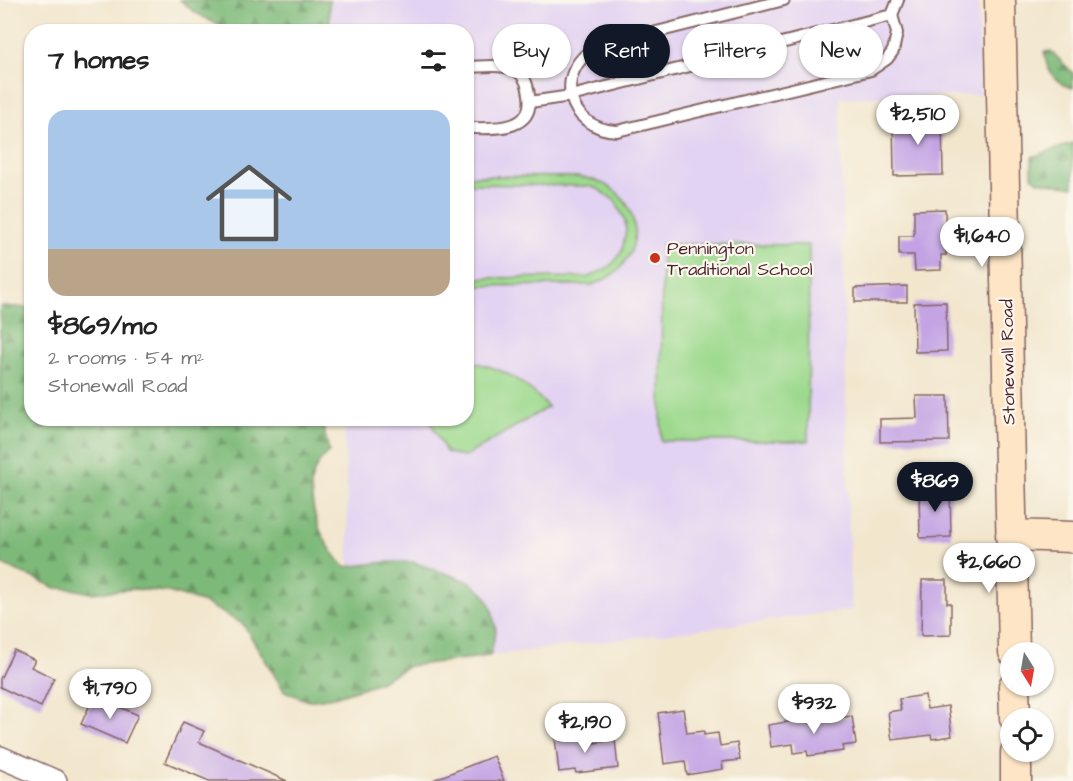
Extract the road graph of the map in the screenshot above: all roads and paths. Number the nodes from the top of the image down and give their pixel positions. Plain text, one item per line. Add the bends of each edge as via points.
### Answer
1 (784, 0) edge
2 (898, 0) edge
3 (1000, 0) edge
4 (892, 15) junction
5 (474, 67) edge
6 (571, 96) junction
7 (530, 102) junction
8 (474, 128) edge
9 (1011, 536) junction
10 (1073, 537) edge
11 (1014, 642) edge
12 (0, 757) edge
13 (1016, 762) edge
14 (56, 781) edge
15 (1016, 781) edge

1 - 6 lane via 588,51 575,67
2 - 4 lane
3 - 9 street, Stonewall Road
4 - 6 lane
4 - 6 lane via 897,33 893,51 871,70 617,131 597,128 588,122
5 - 7 lane via 518,71 525,80
6 - 7 lane
7 - 8 lane via 527,112 514,125
9 - 10 street
9 - 11 street, Stonewall Road
12 - 14 street
13 - 15 street

